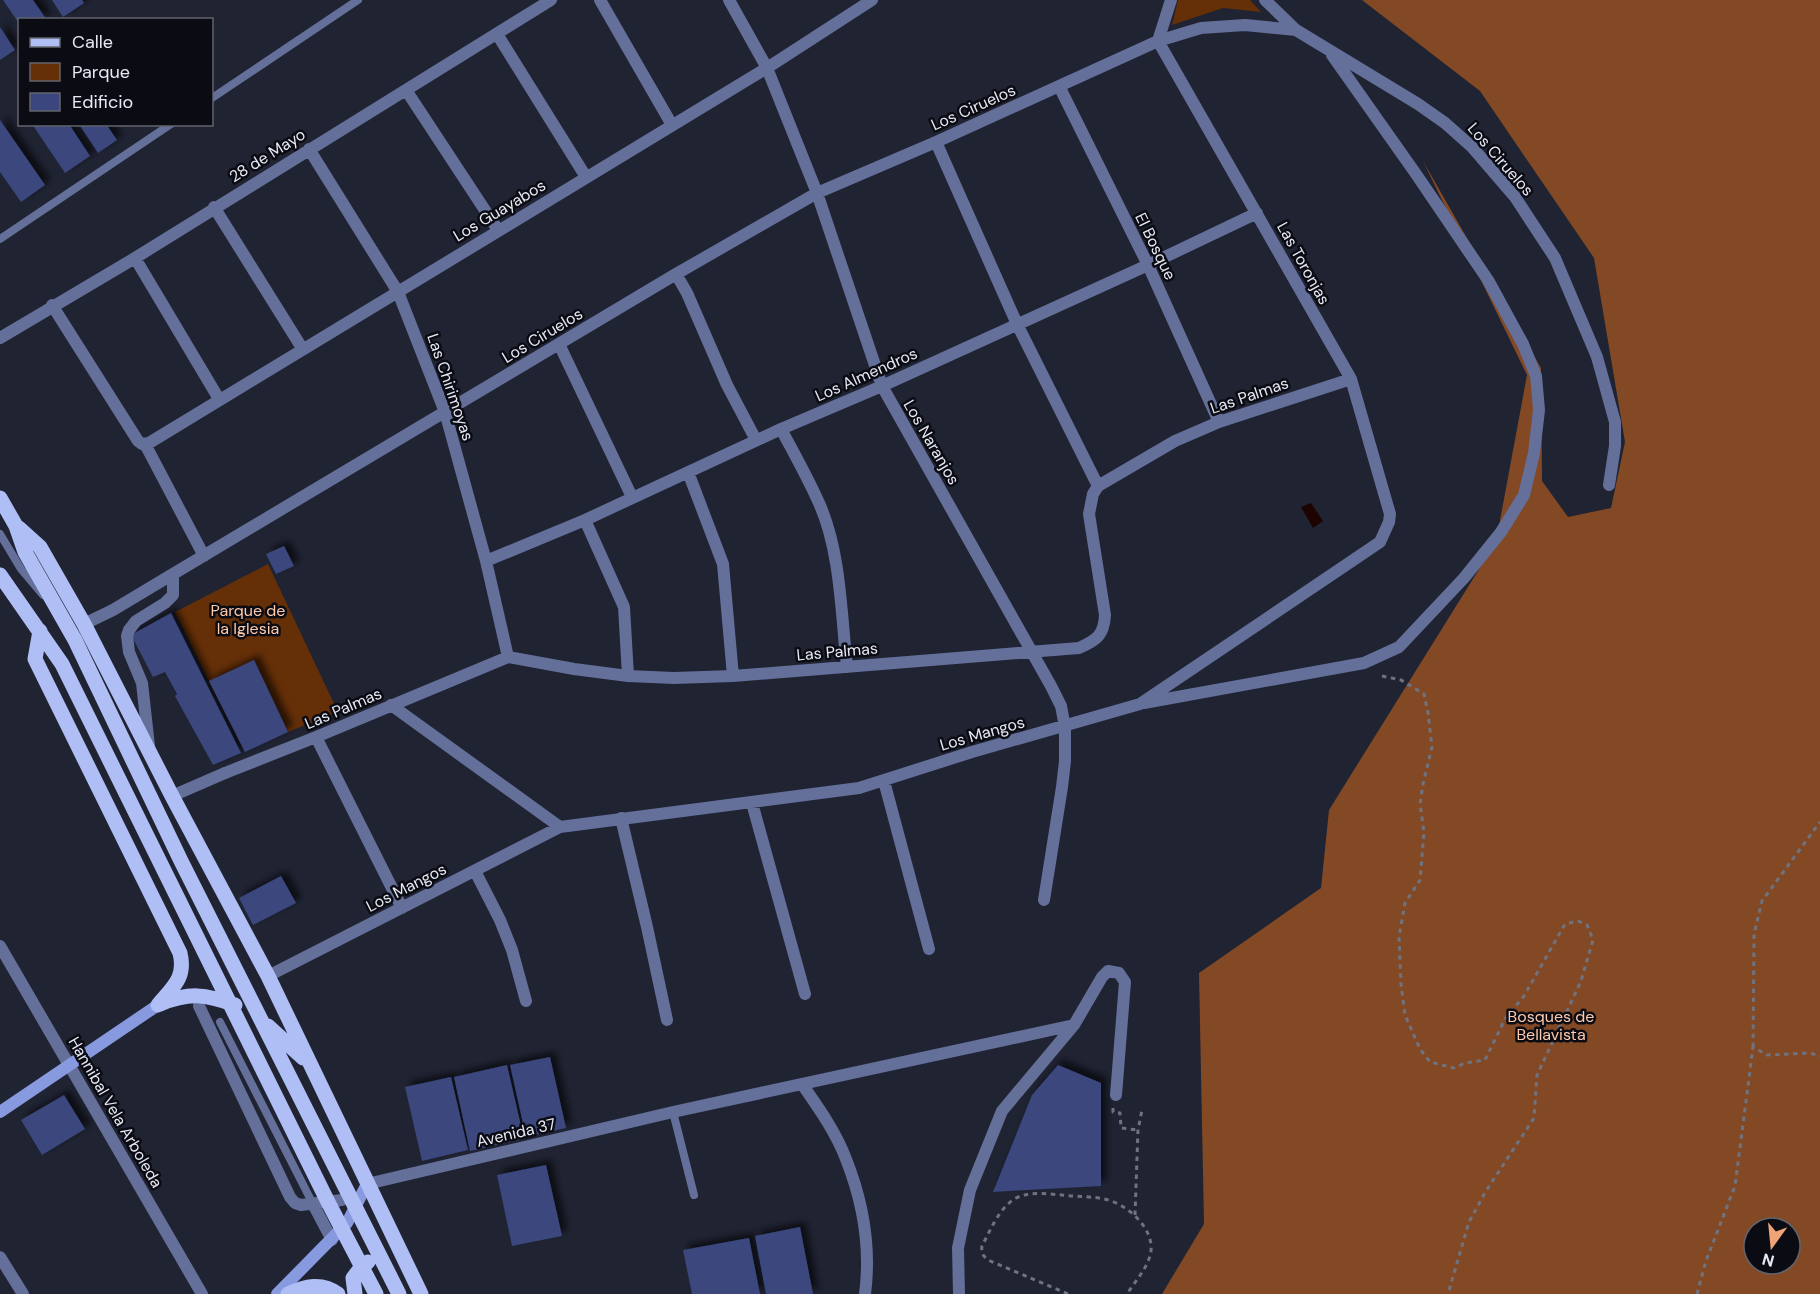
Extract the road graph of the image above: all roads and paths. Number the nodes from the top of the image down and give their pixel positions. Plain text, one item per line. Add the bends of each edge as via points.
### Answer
1 (358, 0) edge
2 (551, 0) edge
3 (600, 0) edge
4 (729, 0) edge
5 (872, 0) edge
6 (1171, 0) edge
7 (1265, 0) edge
8 (1296, 30) junction
9 (496, 34) junction
10 (1158, 41) junction
11 (1329, 51) junction
12 (767, 68) junction
13 (1059, 86) junction
14 (406, 90) junction
15 (213, 97) edge
16 (672, 125) junction
17 (168, 126) edge
18 (936, 142) junction
19 (309, 149) junction
20 (586, 177) junction
21 (817, 193) junction
22 (214, 207) junction
23 (1257, 213) junction
24 (498, 230) junction
25 (0, 239) edge
26 (135, 258) junction
27 (1148, 266) junction
28 (676, 274) junction
29 (398, 292) junction
30 (52, 305) junction
31 (1017, 324) junction
32 (0, 338) edge
33 (559, 344) junction
34 (302, 348) junction
35 (1351, 379) junction
36 (882, 386) junction
37 (219, 399) junction
38 (445, 412) junction
39 (1219, 422) junction
40 (781, 429) junction
41 (756, 440) junction
42 (144, 444) junction
43 (688, 472) junction
44 (1610, 485) dead end
45 (1098, 486) junction
46 (632, 497) junction
47 (0, 498) edge
48 (585, 520) junction
49 (16, 526) junction
50 (0, 534) edge
51 (1370, 549) joint
52 (204, 556) junction
53 (486, 561) junction
54 (173, 574) junction
55 (0, 575) edge
56 (61, 617) junction
57 (84, 624) junction
58 (40, 631) junction
59 (1032, 651) junction
60 (508, 657) junction
61 (847, 667) junction
62 (628, 676) junction
63 (733, 676) junction
64 (1382, 676) dead end
65 (1140, 704) junction
66 (391, 705) junction
67 (1065, 726) junction
68 (316, 737) junction
69 (149, 749) junction
70 (884, 781) junction
71 (172, 796) junction
72 (752, 803) junction
73 (621, 818) junction
74 (1820, 822) edge
75 (560, 828) junction
76 (475, 871) junction
77 (226, 894) junction
78 (1044, 900) dead end
79 (402, 908) junction
80 (169, 931) junction
81 (0, 946) edge
82 (929, 949) dead end
83 (268, 976) junction
84 (805, 994) dead end
85 (526, 1002) dead end
86 (158, 1005) junction
87 (236, 1005) junction
88 (200, 1006) dead end
89 (667, 1020) dead end
90 (220, 1022) dead end
91 (1074, 1025) junction
92 (1753, 1047) junction
93 (1820, 1056) edge
94 (69, 1064) junction
95 (310, 1065) junction
96 (802, 1084) junction
97 (1116, 1095) joint
98 (1142, 1110) dead end
99 (0, 1112) edge
100 (673, 1112) junction
101 (1138, 1130) junction
102 (367, 1184) junction
103 (694, 1195) dead end
104 (342, 1200) junction
105 (313, 1204) junction
106 (1135, 1215) junction
107 (347, 1223) junction
108 (332, 1240) junction
109 (0, 1257) edge
110 (407, 1264) junction
111 (23, 1294) edge
112 (202, 1294) edge
113 (277, 1294) edge
114 (288, 1294) edge
115 (338, 1294) edge
116 (355, 1294) edge
117 (376, 1294) edge
118 (399, 1294) edge
119 (421, 1294) edge
120 (865, 1294) edge
121 (959, 1294) edge
122 (1068, 1294) edge
123 (1127, 1294) edge
124 (1448, 1294) edge
125 (1697, 1294) edge

1 - 15 lane
2 - 9 street, 28 de Mayo
3 - 16 street
4 - 12 street, Los Naranjos
5 - 12 street, Los Guayabos
6 - 10 street
7 - 8 street
8 - 10 street, Los Ciruelos via 1245,25 1201,28
8 - 11 street, Los Ciruelos
9 - 14 street, 28 de Mayo
9 - 20 street
10 - 13 street, Los Ciruelos
10 - 23 street, Las Toronjas
11 - 44 street, Los Ciruelos via 1445,123 1472,147 1515,197 1555,258 1597,357 1615,422
11 - 65 street via 1488,280 1523,344 1536,376 1539,410 1524,495 1471,569 1399,647 1364,663
12 - 16 street, Los Guayabos
12 - 21 street, Los Naranjos
13 - 18 street, Los Ciruelos
13 - 27 street, El Bosque
14 - 19 street, 28 de Mayo
14 - 24 street
16 - 20 street, Los Guayabos
17 - 25 lane
18 - 21 street, Los Ciruelos
18 - 31 street
19 - 22 street, 28 de Mayo
19 - 29 street, Las Chirimoyas
20 - 24 street, Los Guayabos
21 - 28 street, Los Ciruelos
21 - 36 street, Los Naranjos
22 - 26 street, 28 de Mayo
22 - 34 street
23 - 27 street, Los Almendros
23 - 35 street, Las Toronjas
24 - 29 street, Los Guayabos
26 - 30 street, 28 de Mayo
26 - 37 street
27 - 31 street, Los Almendros
27 - 39 street, El Bosque
28 - 33 street, Los Ciruelos
28 - 41 street
29 - 34 street, Los Guayabos
29 - 38 street, Las Chirimoyas
30 - 32 street, 28 de Mayo
30 - 42 street via 138,441
31 - 36 street, Los Almendros
31 - 45 street
33 - 38 street, Los Ciruelos
33 - 46 street
34 - 37 street, Los Guayabos
35 - 39 street, Las Palmas
35 - 51 street, Las Toronjas via 1390,514 1380,542
36 - 40 street, Los Almendros
36 - 59 street, Los Naranjos
37 - 42 street, Los Guayabos
38 - 52 street, Los Ciruelos
38 - 53 street, Las Chirimoyas
39 - 45 street, Las Palmas via 1175,441
40 - 41 street, Los Almendros
40 - 61 street via 820,504 830,538
41 - 43 street, Los Almendros
42 - 52 street
43 - 46 street, Los Almendros
43 - 63 street via 723,564
45 - 59 street, Las Palmas via 1089,514 1105,615 1101,634 1079,648
46 - 48 street, Los Almendros
47 - 49 main road
48 - 53 street, Los Almendros
48 - 62 street via 624,607
49 - 56 main road via 25,552
49 - 57 main road via 40,547
50 - 56 lane via 21,568
51 - 65 street, Los Mangos
52 - 54 street, Los Ciruelos
53 - 60 street, Las Chirimoyas
54 - 57 street, Los Ciruelos
54 - 69 street via 173,595 136,621 127,636 142,683
55 - 58 main road
56 - 118 main road
57 - 69 main road
58 - 80 main road via 35,659
58 - 117 main road via 62,664
59 - 61 street, Las Palmas
59 - 67 street, Los Naranjos via 1061,706
60 - 62 street, Las Palmas
60 - 66 street, Las Palmas
61 - 63 street, Las Palmas
62 - 63 street, Las Palmas
64 - 124 path via 1401,680 1424,694 1428,713 1432,747 1420,804 1424,832 1420,880 1406,903 1399,937 1405,1015 1430,1062 1454,1068 1485,1060 1505,1018 1524,996 1565,924 1578,921 1587,925 1593,940 1581,981 1537,1075 1534,1118 1469,1222
65 - 67 street, Los Mangos
66 - 68 street, Las Palmas
66 - 75 street
67 - 70 street, Los Mangos
67 - 78 street, Los Naranjos via 1062,787
68 - 71 street, Las Palmas
68 - 79 street
69 - 71 main road
70 - 72 street, Los Mangos
70 - 82 street
71 - 77 main road
72 - 73 street, Los Mangos
72 - 84 street
73 - 75 street, Los Mangos
73 - 89 street
74 - 92 path via 1762,901 1754,934
75 - 76 street, Los Mangos
76 - 79 street, Los Mangos
76 - 85 street via 512,950
77 - 80 main road via 225,917 212,934 193,938
77 - 83 main road
79 - 83 street, Los Mangos
80 - 86 main road via 183,965 180,977
81 - 94 street, Hannibal Vela Arboleda
83 - 95 main road
86 - 87 main road via 201,995
86 - 94 main road
87 - 95 main road via 266,1024
87 - 104 main road via 252,1027
88 - 105 street via 290,1197 301,1205
90 - 105 lane
91 - 96 street, Avenida 37
91 - 97 street via 1102,977 1108,971 1119,973 1125,982
91 - 121 street via 996,1122 970,1190 958,1248
92 - 93 path via 1767,1055
92 - 125 path via 1735,1186
94 - 99 main road
94 - 112 street, Hannibal Vela Arboleda
95 - 102 main road
96 - 100 street, Avenida 37
96 - 120 street via 846,1157 857,1191 867,1250
97 - 101 path via 1113,1112 1120,1113 1121,1128
98 - 101 path
100 - 102 street, Avenida 37
100 - 103 lane
101 - 106 path
102 - 107 main road
102 - 110 main road
104 - 105 street
104 - 107 main road
105 - 108 street
106 - 122 path via 1105,1199 1035,1193 1004,1206 982,1246 983,1257
106 - 123 path via 1146,1229 1151,1245 1149,1261
107 - 108 main road
108 - 113 main road
109 - 111 street
110 - 116 main road via 384,1256 363,1264 353,1278
110 - 119 main road
114 - 115 main road via 321,1286

